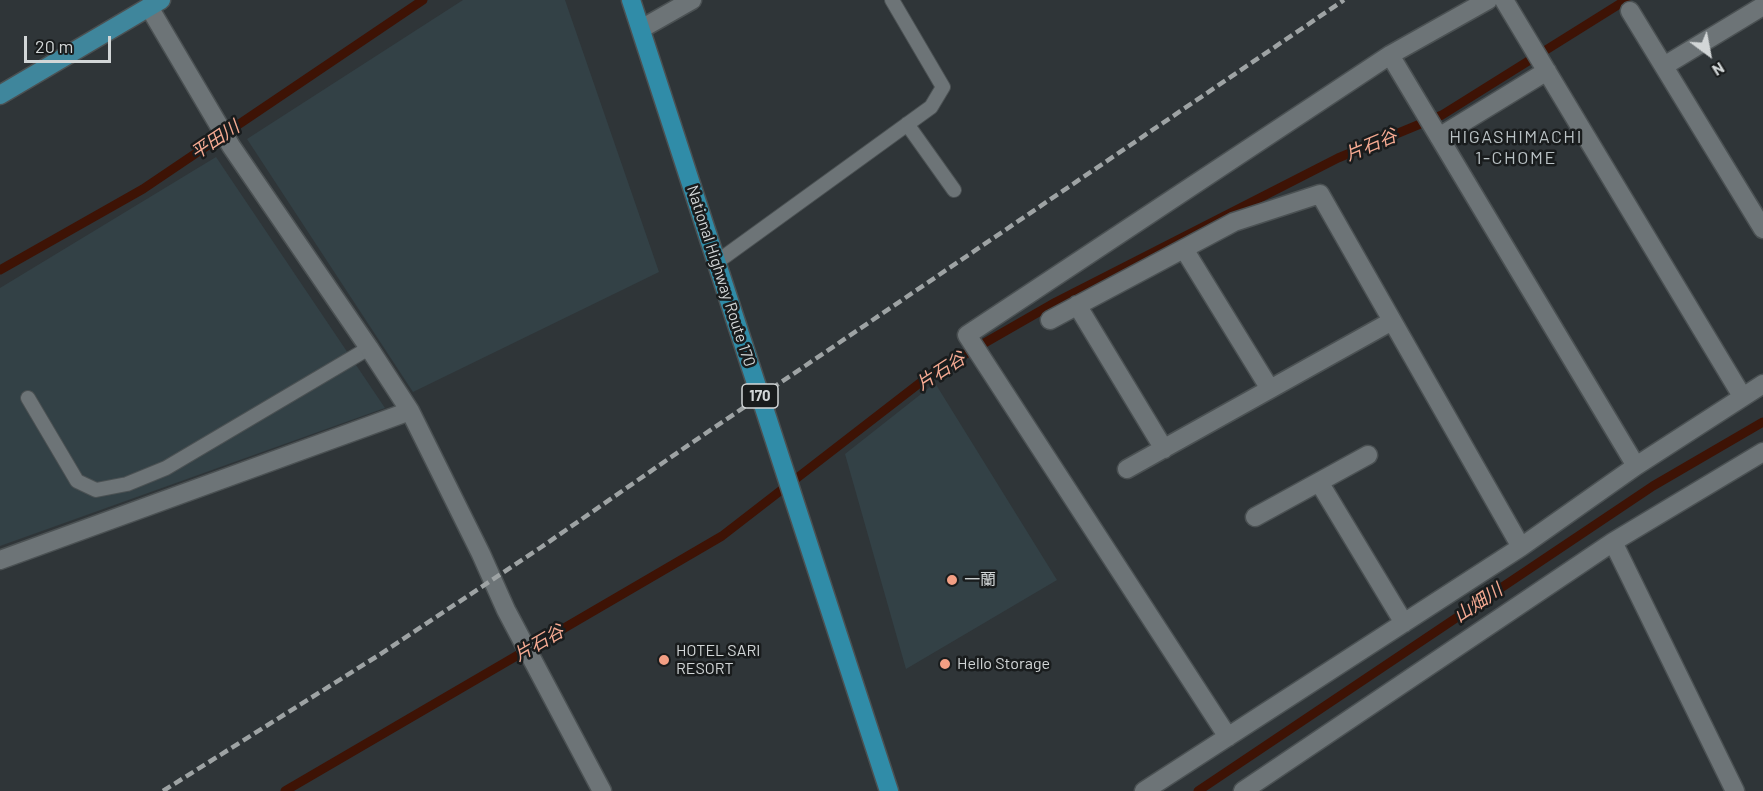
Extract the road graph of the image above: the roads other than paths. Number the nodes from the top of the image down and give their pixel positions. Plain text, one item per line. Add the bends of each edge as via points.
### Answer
1 (632, 0) edge
2 (692, 0) edge
3 (892, 0) edge
4 (1488, 0) edge
5 (1504, 0) edge
6 (155, 3) edge
7 (1763, 6) edge
8 (1630, 11) dead end
9 (641, 29) junction
10 (1390, 55) junction
11 (1664, 66) junction
12 (1546, 71) junction
13 (0, 95) edge
14 (907, 124) junction
15 (1439, 137) junction
16 (954, 190) dead end
17 (1763, 229) edge
18 (1184, 249) junction
19 (717, 262) junction
20 (1077, 305) junction
21 (1050, 320) dead end
22 (1392, 321) junction
23 (369, 348) junction
24 (1763, 384) edge
25 (1270, 389) junction
26 (1742, 396) junction
27 (28, 398) dead end
28 (410, 411) junction
29 (1164, 449) junction
30 (1763, 452) edge
31 (1368, 455) dead end
32 (1636, 466) junction
33 (1127, 469) dead end
34 (1318, 482) junction
35 (1255, 517) dead end
36 (1613, 542) junction
37 (1521, 547) junction
38 (0, 560) edge
39 (1404, 623) junction
40 (1228, 737) junction
41 (602, 791) edge
42 (889, 791) edge
43 (1144, 791) edge
44 (1243, 791) edge
45 (1735, 791) edge

1 - 9 highway, National Highway Route 170 / 170
2 - 9 street
3 - 14 lane via 943,87 931,107
4 - 10 street
5 - 12 street
6 - 13 main road
6 - 23 street via 231,146
7 - 11 street
8 - 11 street
9 - 19 highway, National Highway Route 170 / 170
10 - 15 street
10 - 40 street via 967,334
11 - 17 street
12 - 15 street
12 - 26 street
14 - 16 lane
14 - 19 lane
15 - 32 street
18 - 20 street
18 - 22 street via 1234,222 1320,194
18 - 25 street
19 - 42 highway, National Highway Route 170 / 170
20 - 21 street
20 - 29 street
22 - 25 street
22 - 37 street
23 - 27 lane via 166,468 127,484 96,490 77,481
23 - 28 street
24 - 26 street
25 - 29 street
26 - 32 street
28 - 38 street
28 - 41 street via 506,610
29 - 33 street
30 - 36 street
31 - 34 street
32 - 37 street
34 - 35 street
34 - 39 street
36 - 44 street
36 - 45 street
37 - 39 street
39 - 40 street
40 - 43 street

